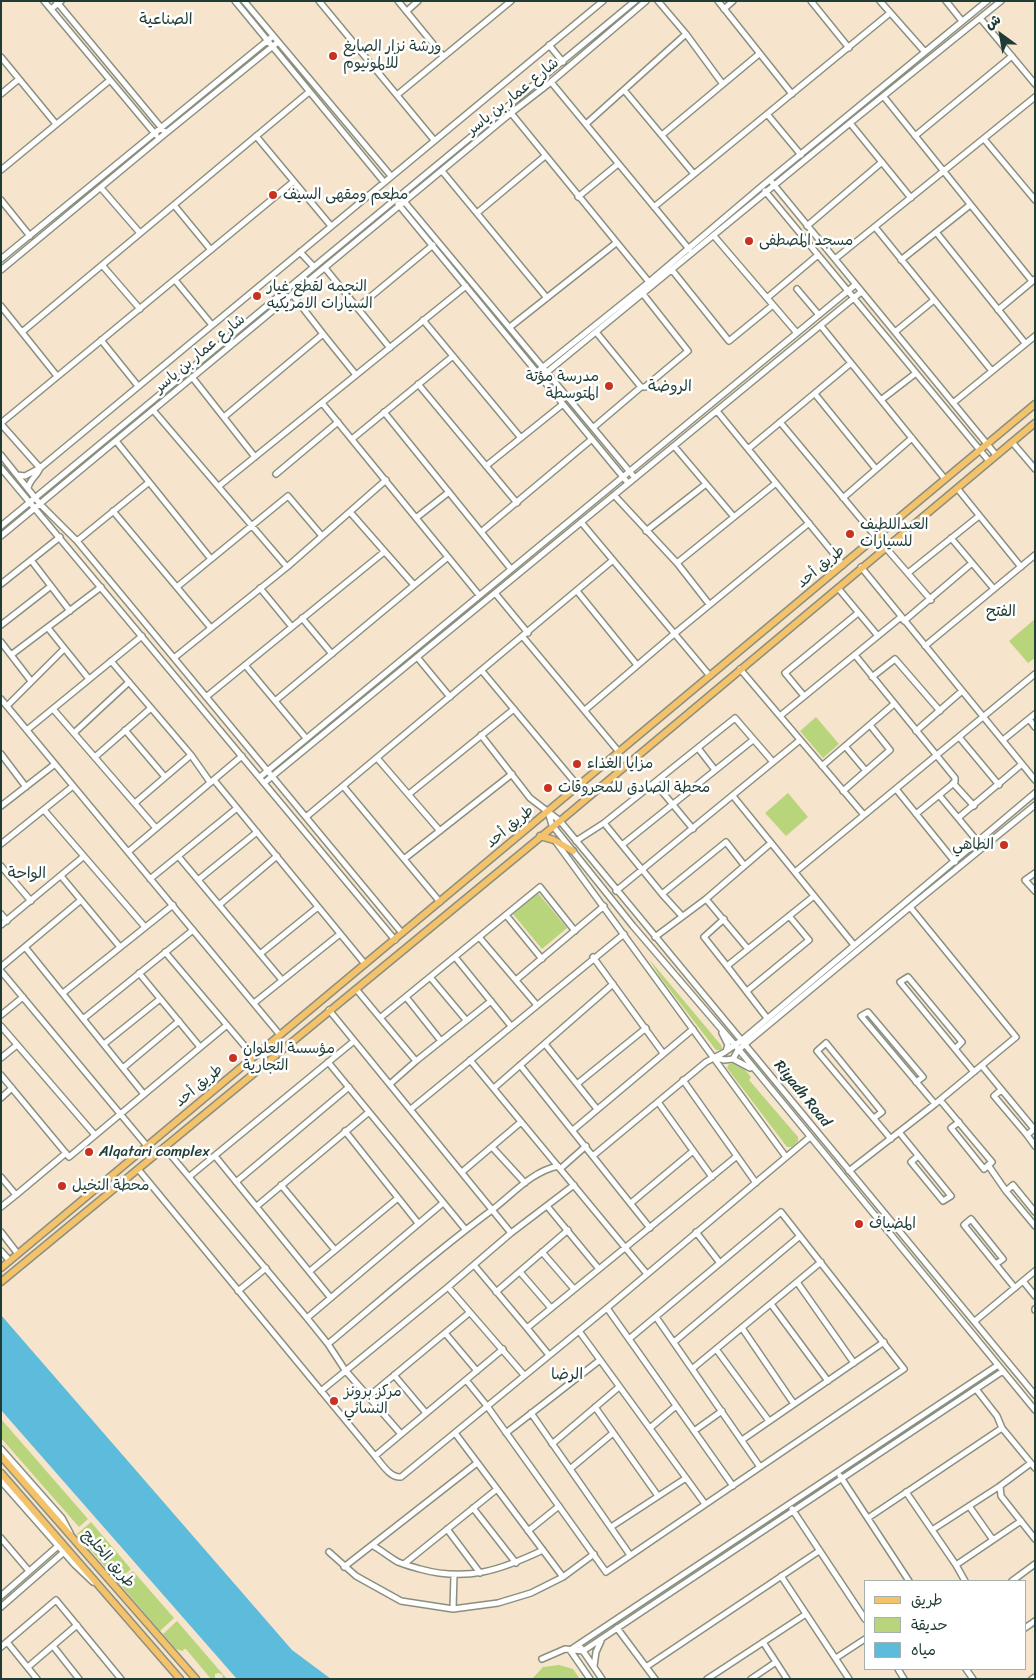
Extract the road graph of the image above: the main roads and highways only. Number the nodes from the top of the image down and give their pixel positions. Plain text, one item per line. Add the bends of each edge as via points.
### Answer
1 (1035, 404) edge
2 (1035, 423) edge
3 (540, 836) junction
4 (573, 851) road end
5 (1, 1268) edge
6 (1, 1282) edge
7 (1, 1456) edge
8 (1, 1473) edge
9 (180, 1679) edge
10 (196, 1679) edge

1 - 5 main road, طريق أحد
2 - 3 main road, طريق أحد
3 - 4 main road
3 - 6 main road, طريق أحد
7 - 10 main road, طريق الخليج
8 - 9 main road, طريق الخليج

